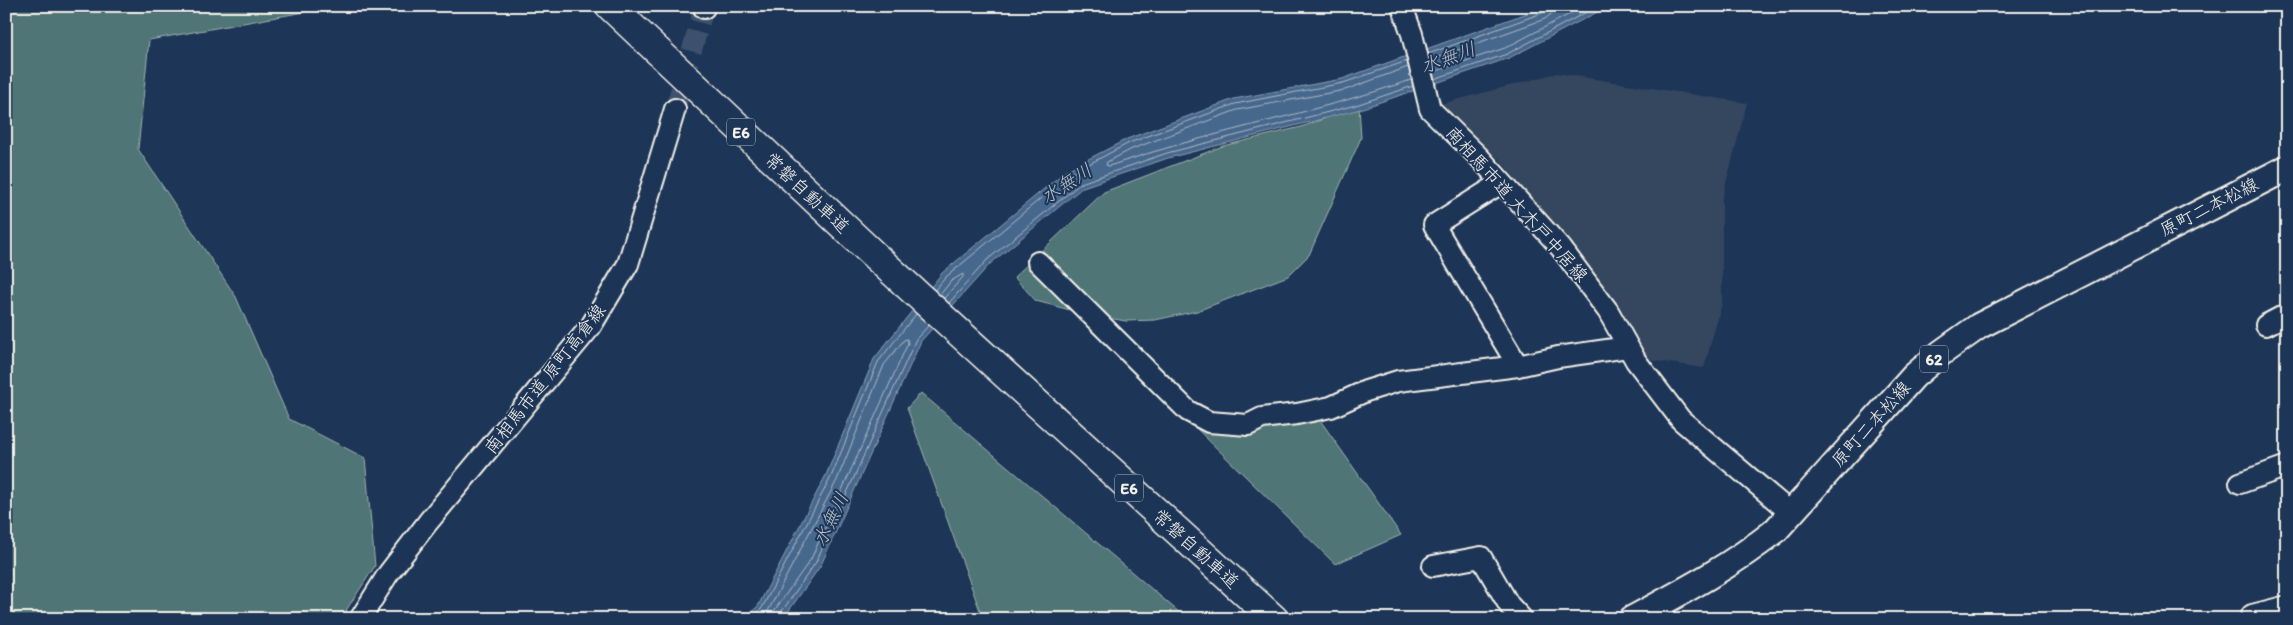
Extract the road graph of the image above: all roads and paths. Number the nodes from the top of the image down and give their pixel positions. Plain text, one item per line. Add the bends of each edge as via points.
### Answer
1 (610, 6) edge
2 (1402, 6) edge
3 (674, 109) tunnel mouth
4 (2287, 168) edge
5 (1501, 183) junction
6 (1038, 262) dead end
7 (2287, 314) edge
8 (2266, 325) dead end
9 (1628, 347) junction
10 (985, 358) junction
11 (1518, 366) junction
12 (2287, 466) edge
13 (2240, 483) dead end
14 (1791, 513) junction
15 (1433, 566) dead end
16 (2287, 606) edge
17 (2252, 615) dead end
18 (360, 619) edge
19 (1259, 619) edge
20 (1274, 619) edge
21 (1522, 619) edge
22 (1632, 619) edge

1 - 10 highway, 常磐自動車道 / E6
2 - 5 street, 南相馬市道 大木戸中居線 via 1430,109
3 - 18 street, 南相馬市道 原町高倉線 via 628,264 612,294 591,326 428,522 388,574
4 - 14 main road, 原町二本松線 / 62 via 1979,326 1940,353 1914,376
5 - 9 street, 南相馬市道 大木戸中居線 via 1585,278
5 - 11 street via 1434,225
6 - 11 street via 1188,411 1209,422 1248,425 1262,418 1331,407 1398,381
7 - 8 street
9 - 11 street
9 - 14 street, 南相馬市道 大木戸中居線 via 1655,389 1681,420
10 - 19 highway, 常磐自動車道 / E6
10 - 20 highway, 常磐自動車道 / E6
12 - 13 street
14 - 22 main road, 原町二本松線 / 62 via 1753,548 1698,584
15 - 21 street via 1480,557 1509,605
16 - 17 street

